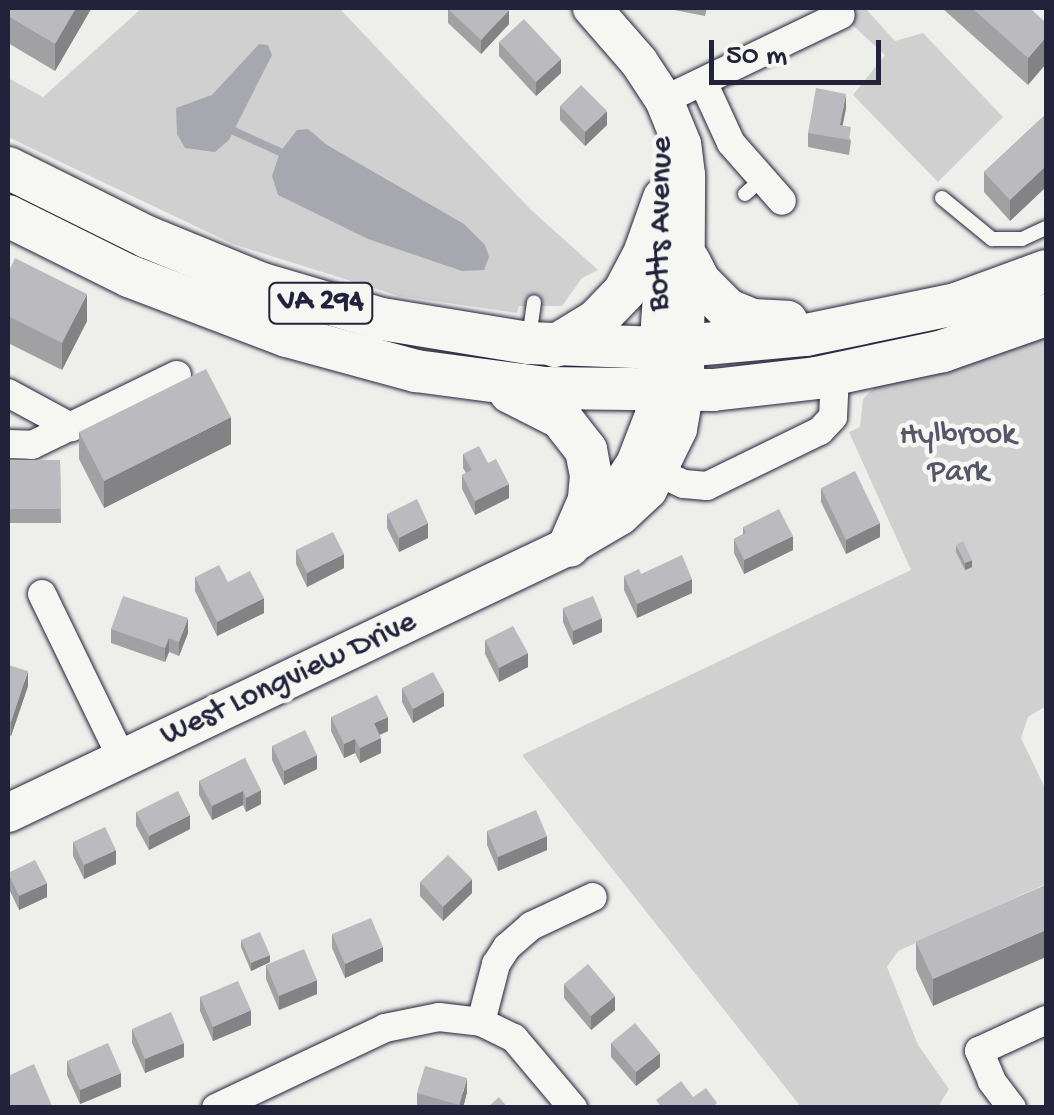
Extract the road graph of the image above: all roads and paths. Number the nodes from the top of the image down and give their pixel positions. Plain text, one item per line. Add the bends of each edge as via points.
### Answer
1 (592, 8) edge
2 (841, 15) dead end
3 (703, 82) junction
4 (664, 100) junction
5 (8, 168) edge
6 (664, 198) junction
7 (942, 198) dead end
8 (782, 201) dead end
9 (8, 216) edge
10 (1046, 228) edge
11 (688, 261) junction
12 (1046, 271) edge
13 (1046, 315) edge
14 (858, 326) junction
15 (539, 330) junction
16 (673, 347) junction
17 (177, 376) dead end
18 (834, 376) junction
19 (492, 383) junction
20 (671, 391) junction
21 (8, 392) edge
22 (72, 427) junction
23 (8, 444) edge
24 (660, 474) junction
25 (569, 546) junction
26 (42, 594) dead end
27 (122, 759) junction
28 (8, 812) edge
29 (593, 896) dead end
30 (1046, 1020) edge
31 (482, 1022) junction
32 (216, 1108) edge
33 (572, 1108) edge
34 (1012, 1108) edge

1 - 4 street, Botts Avenue
2 - 3 street
3 - 4 street
3 - 8 street via 753,187
4 - 6 street, Botts Avenue
4 - 11 street, Botts Avenue via 684,160
5 - 15 main road, VA 294 via 160,243 275,288 395,322
6 - 15 main road via 624,292 596,321
6 - 16 street, Botts Avenue
7 - 10 lane via 992,240 1022,239
9 - 19 main road, VA 294 via 129,276 261,327 366,359
11 - 14 main road via 706,291 739,316
11 - 16 street, Botts Avenue
12 - 14 main road, VA 294 via 956,304
13 - 18 main road, VA 294 via 943,351
14 - 16 main road, VA 294
15 - 16 main road, VA 294
16 - 20 street, West Longview Drive
17 - 22 street
18 - 20 main road, VA 294
18 - 24 street via 832,422 708,486
19 - 20 main road, VA 294
19 - 25 main road via 561,418 586,450 589,500
20 - 24 street, West Longview Drive via 678,429
20 - 25 street, West Longview Drive via 635,464
21 - 22 street
22 - 23 street via 32,445
24 - 25 street, West Longview Drive via 620,516
25 - 27 street, West Longview Drive
26 - 27 street
27 - 28 street, West Longview Drive
29 - 31 street via 531,926 507,947 492,976
30 - 34 street via 979,1051
31 - 32 street via 438,1017 398,1023
31 - 33 street via 521,1044

